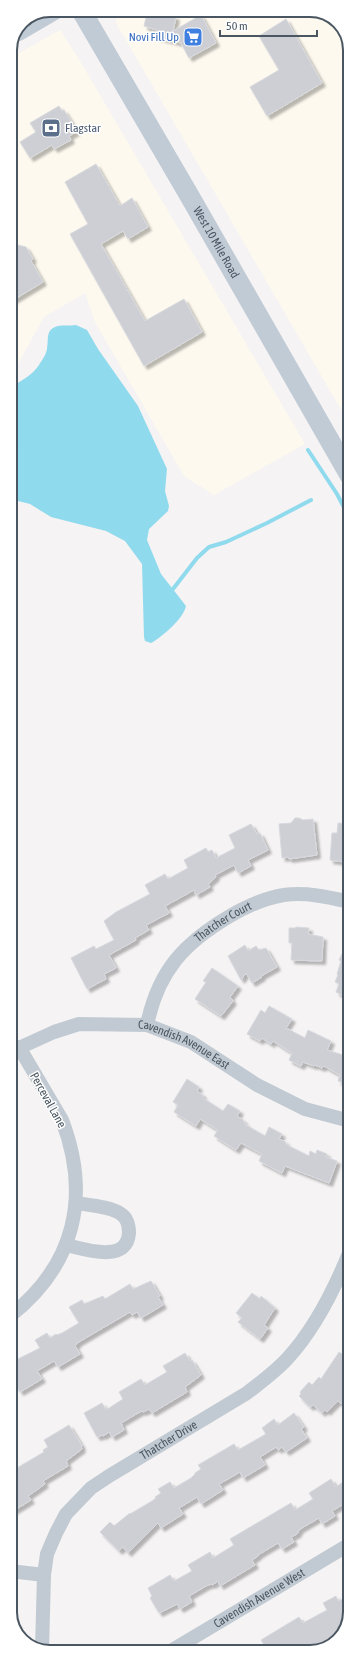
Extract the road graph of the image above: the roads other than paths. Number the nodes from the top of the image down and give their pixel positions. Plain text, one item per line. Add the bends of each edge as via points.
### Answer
1 (85, 17) edge
2 (39, 19) edge
3 (29, 25) edge
4 (343, 464) edge
5 (343, 900) edge
6 (147, 1025) junction
7 (17, 1048) edge
8 (17, 1052) edge
9 (343, 1119) edge
10 (76, 1203) junction
11 (66, 1245) junction
12 (343, 1265) edge
13 (17, 1310) edge
14 (343, 1548) edge
15 (17, 1572) edge
16 (44, 1575) junction
17 (42, 1644) edge
18 (181, 1645) edge

1 - 4 main road, West 10 Mile Road
2 - 3 main road
5 - 6 street, Thatcher Court via 306,894 284,895 264,900 208,929 190,943 162,978 150,1009
6 - 7 street, Cavendish Avenue East via 79,1024
6 - 9 street, Cavendish Avenue East via 192,1042 257,1085 305,1109
8 - 10 street, Perceval Lane via 62,1120 75,1168
10 - 11 street, Perceval Lane
10 - 11 street via 115,1210 121,1214 128,1226 128,1240 120,1249 107,1253
11 - 13 street, Perceval Lane via 48,1279
12 - 16 street, Thatcher Drive via 314,1323 286,1360 267,1378 247,1393 91,1488 66,1514 59,1526 47,1554
14 - 18 street, Cavendish Avenue West
15 - 16 street
16 - 17 street, Thatcher Drive

